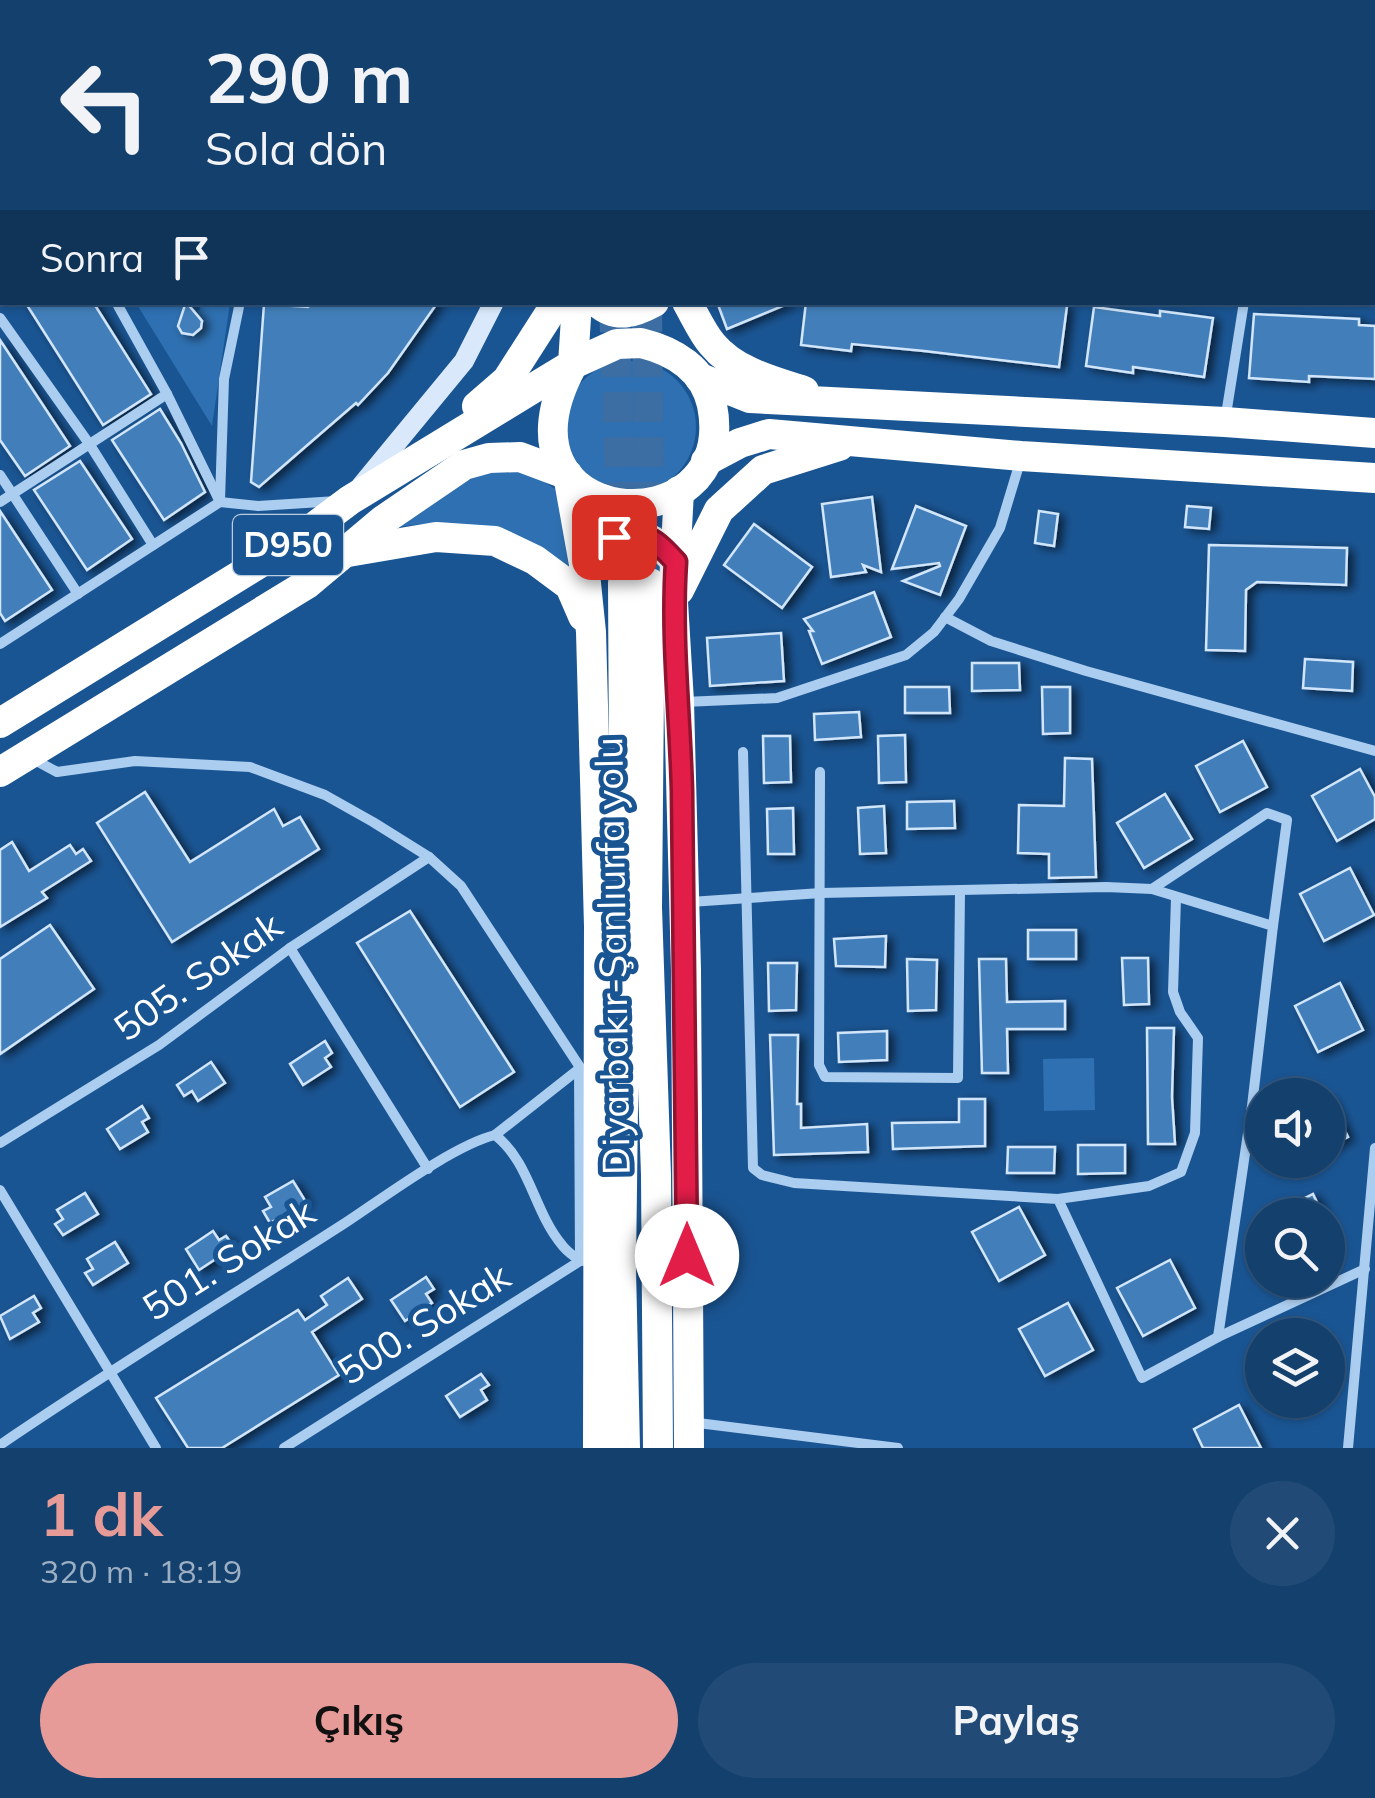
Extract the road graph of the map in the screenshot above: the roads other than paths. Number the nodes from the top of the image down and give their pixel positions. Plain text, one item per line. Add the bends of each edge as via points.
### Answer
1 (118, 305) edge
2 (239, 305) edge
3 (492, 305) edge
4 (555, 305) edge
5 (577, 305) edge
6 (604, 305) edge
7 (649, 305) edge
8 (674, 305) edge
9 (689, 305) edge
10 (1244, 305) edge
11 (0, 318) edge
12 (673, 354) junction
13 (573, 364) junction
14 (700, 378) junction
15 (167, 394) junction
16 (850, 404) junction
17 (1225, 422) junction
18 (1375, 433) edge
19 (858, 440) junction
20 (90, 445) junction
21 (426, 455) junction
22 (1021, 456) junction
23 (706, 461) junction
24 (0, 474) edge
25 (568, 475) junction
26 (1375, 478) edge
27 (678, 491) junction
28 (12, 494) junction
29 (350, 500) junction
30 (0, 502) edge
31 (220, 502) junction
32 (153, 545) junction
33 (347, 552) junction
34 (676, 562) junction
35 (584, 564) junction
36 (649, 589) junction
37 (78, 594) junction
38 (946, 617) junction
39 (590, 632) junction
40 (0, 644) edge
41 (679, 702) junction
42 (0, 723) edge
43 (1375, 751) edge
44 (743, 752) dead end
45 (27, 756) junction
46 (0, 772) edge
47 (820, 772) dead end
48 (429, 857) junction
49 (1152, 889) junction
50 (960, 891) junction
51 (821, 893) junction
52 (748, 898) junction
53 (1176, 898) junction
54 (684, 903) junction
55 (1273, 926) junction
56 (290, 948) junction
57 (580, 1068) junction
58 (598, 1093) junction
59 (495, 1134) junction
60 (0, 1143) edge
61 (1375, 1148) edge
62 (428, 1170) junction
63 (656, 1175) junction
64 (0, 1190) edge
65 (1058, 1198) junction
66 (600, 1263) junction
67 (1364, 1269) junction
68 (1218, 1337) junction
69 (111, 1370) junction
70 (688, 1439) edge
71 (0, 1445) edge
72 (156, 1448) edge
73 (284, 1448) edge
74 (598, 1448) edge
75 (608, 1448) edge
76 (625, 1448) edge
77 (658, 1448) edge
78 (898, 1448) edge
79 (1348, 1448) edge

1 - 15 street
2 - 31 street via 224,379
3 - 29 street via 464,361
4 - 21 highway via 507,380
5 - 13 highway
6 - 7 highway via 619,313
8 - 12 highway
9 - 16 highway via 726,358
10 - 17 street
11 - 20 street
12 - 13 highway via 641,343 617,344
12 - 14 highway
13 - 21 highway, D950
13 - 25 highway via 553,408 557,455
14 - 16 highway via 750,398
14 - 23 highway via 714,419
15 - 20 street
15 - 31 street
16 - 17 highway
17 - 18 highway
19 - 22 highway
19 - 23 highway via 769,434
19 - 36 highway via 764,470
20 - 28 street
20 - 32 street
21 - 29 highway, D950
22 - 26 highway
22 - 38 street via 1000,528
23 - 27 highway
24 - 28 street
25 - 27 highway via 614,504 641,506
25 - 33 highway, D950 via 520,457 464,465
25 - 35 highway
27 - 34 highway
28 - 30 street
28 - 37 street
29 - 31 street
29 - 42 highway, D950 via 294,542
31 - 32 street
32 - 37 street
33 - 39 highway via 436,537 495,541 570,586
33 - 45 highway, D950 via 307,584
34 - 35 highway via 661,545 630,533 614,537
34 - 36 highway
35 - 39 highway
36 - 41 highway
36 - 63 highway, Diyarbakır-Şanlıurfa yolu via 647,908
36 - 66 highway
37 - 40 street
38 - 41 street via 906,655 777,698
38 - 43 street via 992,641 1086,671
39 - 58 highway
41 - 54 highway
44 - 52 street
45 - 46 highway, D950
45 - 48 street via 57,772 135,761 250,767 325,795
47 - 51 street
48 - 56 street, 505. Sokak
48 - 57 street via 462,886
49 - 50 street
49 - 53 street
49 - 55 street via 1268,813 1286,820
50 - 51 street
50 - 51 street via 958,1078 824,1077
51 - 52 street
52 - 54 street
52 - 65 street via 753,1168 794,1183
53 - 55 street
53 - 65 street via 1173,992 1198,1038 1195,1133 1181,1172 1149,1186
54 - 70 highway
55 - 68 street
56 - 60 street, 505. Sokak via 159,1045
56 - 62 street
57 - 58 street
57 - 59 street, 501. Sokak
57 - 66 street
58 - 66 highway
59 - 62 street, 501. Sokak
59 - 66 street via 523,1171 560,1244
61 - 67 street
62 - 69 street, 501. Sokak
63 - 70 highway
63 - 77 highway, Diyarbakır-Şanlıurfa yolu
64 - 69 street
65 - 68 street via 1142,1378
66 - 73 street, 500. Sokak
66 - 74 highway
66 - 75 highway
66 - 76 highway
67 - 68 street
67 - 79 street
69 - 71 street, 501. Sokak
69 - 72 street
70 - 78 street

